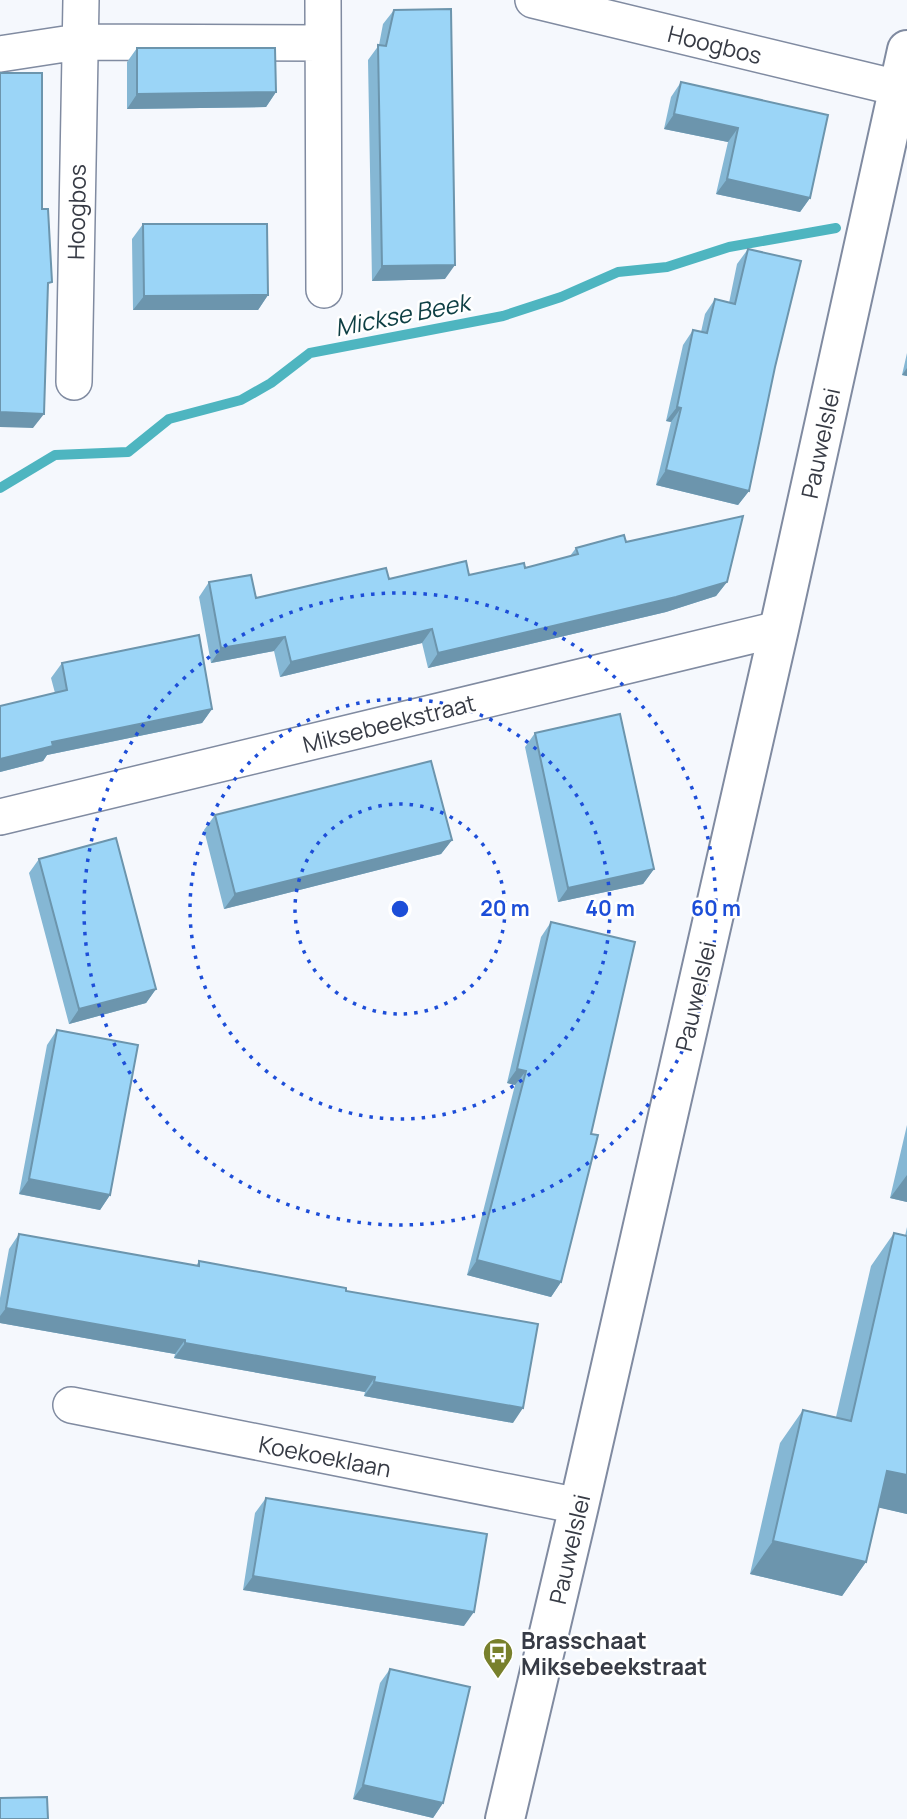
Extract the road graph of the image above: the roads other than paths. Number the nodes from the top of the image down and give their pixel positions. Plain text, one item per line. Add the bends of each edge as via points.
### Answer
1 (81, 0) edge
2 (323, 0) edge
3 (533, 0) edge
4 (78, 42) junction
5 (322, 43) junction
6 (907, 50) edge
7 (0, 54) edge
8 (898, 88) junction
9 (324, 290) dead end
10 (74, 382) dead end
11 (779, 629) junction
12 (0, 817) edge
13 (71, 1405) dead end
14 (579, 1506) junction
15 (505, 1819) edge

1 - 4 street, Hoogbos
2 - 5 street
3 - 8 street, Hoogbos
4 - 5 street
4 - 7 street
4 - 10 street, Hoogbos
5 - 9 street
6 - 8 street, Pauwelslei
8 - 11 street, Pauwelslei
11 - 12 street, Miksebeekstraat
11 - 14 street, Pauwelslei
13 - 14 street, Koekoeklaan
14 - 15 street, Pauwelslei

